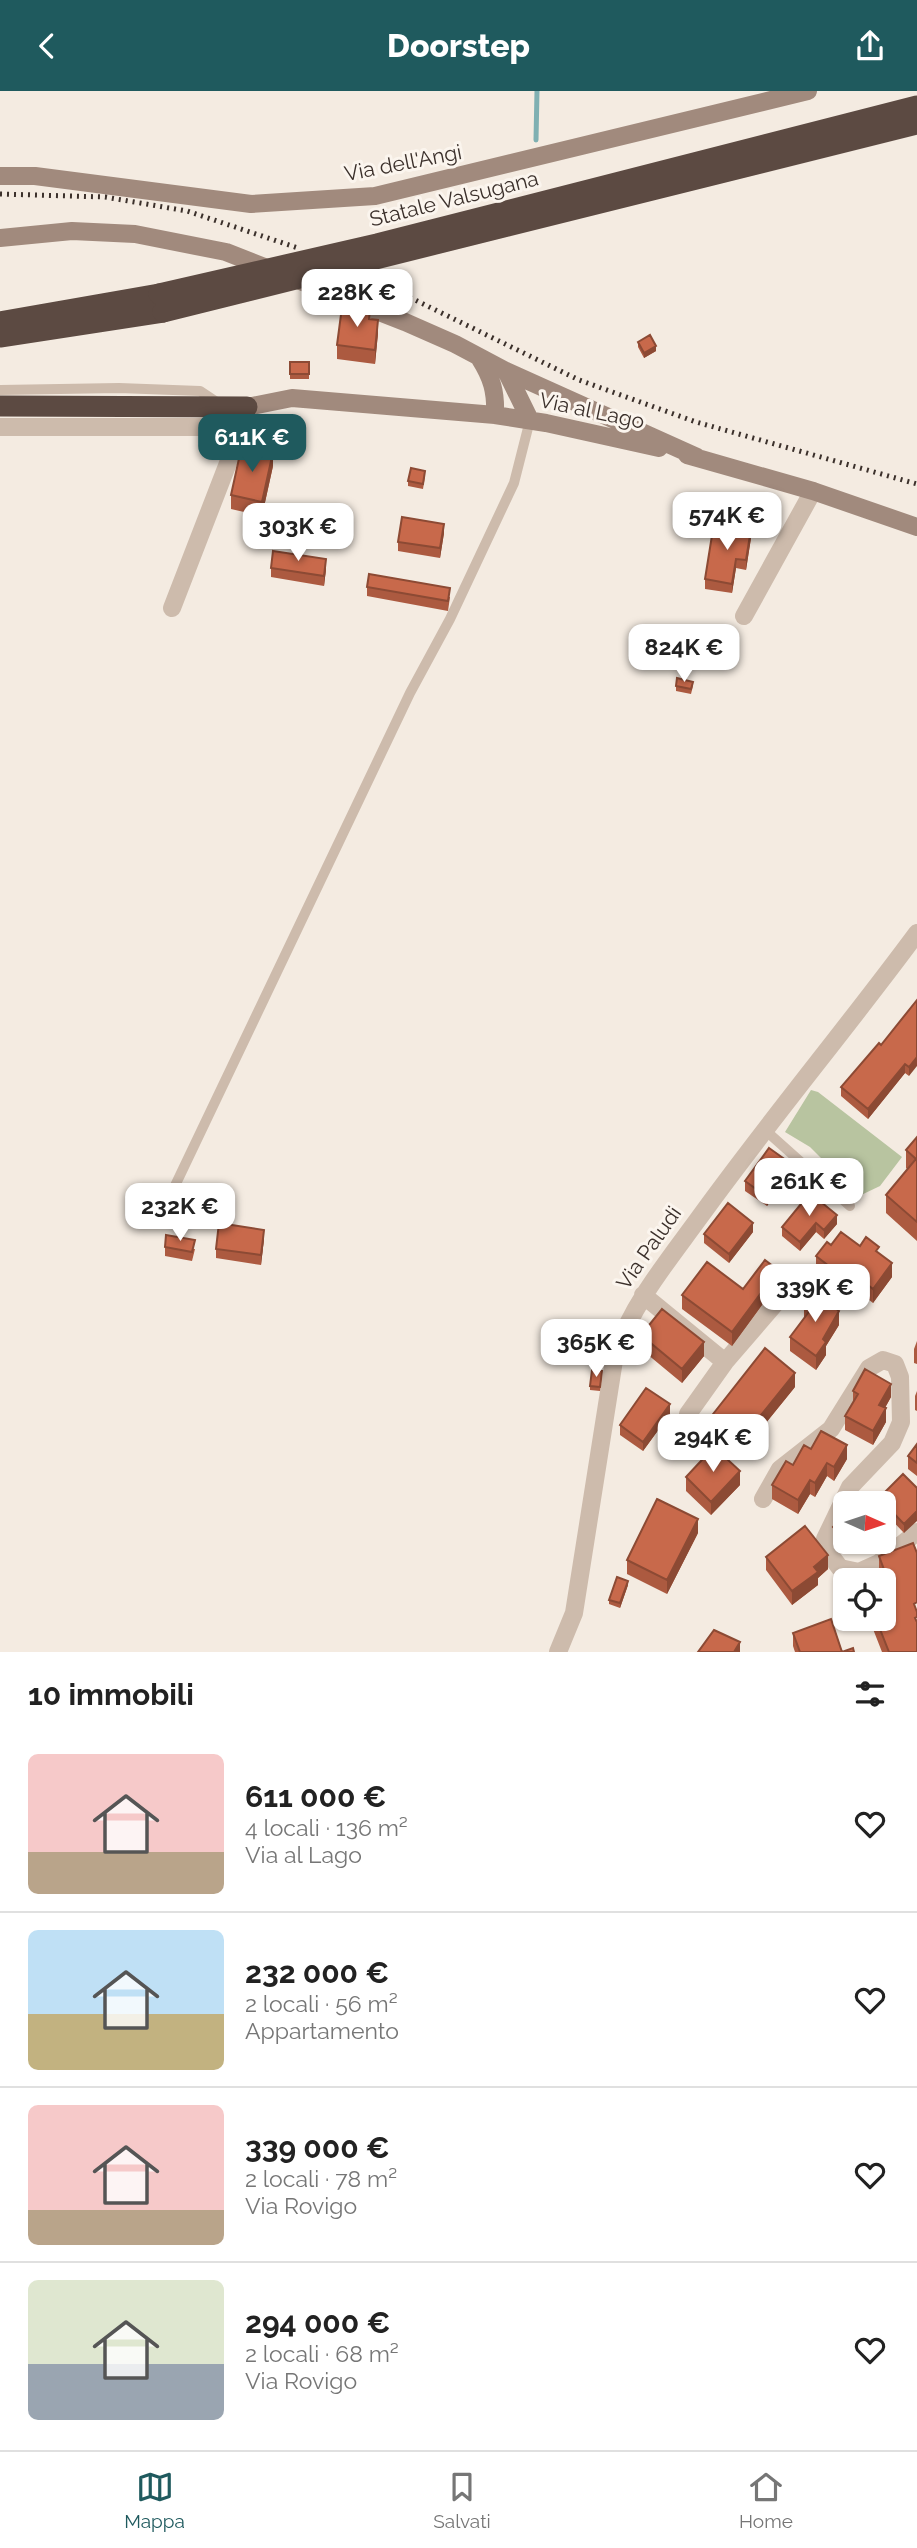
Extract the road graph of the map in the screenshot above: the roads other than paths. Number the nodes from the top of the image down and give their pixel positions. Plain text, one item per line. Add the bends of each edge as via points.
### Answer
1 (807, 91) edge
2 (917, 106) edge
3 (917, 124) edge
4 (0, 176) edge
5 (0, 237) edge
6 (161, 303) junction
7 (0, 321) edge
8 (0, 337) edge
9 (480, 359) junction
10 (506, 371) junction
11 (0, 390) edge
12 (0, 406) edge
13 (224, 407) junction
14 (495, 415) junction
15 (244, 417) junction
16 (530, 420) junction
17 (0, 427) edge
18 (697, 457) junction
19 (813, 491) junction
20 (917, 527) edge
21 (172, 608) dead end
22 (744, 616) dead end
23 (917, 933) edge
24 (765, 1130) junction
25 (850, 1206) dead end
26 (162, 1213) dead end
27 (787, 1290) dead end
28 (643, 1295) junction
29 (725, 1362) junction
30 (688, 1414) dead end
31 (763, 1499) dead end
32 (917, 1532) edge
33 (558, 1652) edge

1 - 4 main road, Via dell'Angi via 375,196 251,204 35,176
2 - 6 highway, Statale Valsugana, bridge
3 - 6 highway, Statale Valsugana, bridge
5 - 9 main road via 72,231 135,234 226,252 405,322
6 - 7 highway, Statale Valsugana
6 - 8 highway, Statale Valsugana
9 - 10 main road
9 - 14 main road via 496,394
10 - 16 main road
10 - 18 main road
11 - 13 lane via 200,391
12 - 13 highway
13 - 15 highway
14 - 15 main road, Via al Lago via 292,398
14 - 16 main road, Via al Lago
15 - 17 street
15 - 21 street
16 - 18 main road, Via al Lago
16 - 26 lane via 514,483
18 - 19 main road, Via al Lago
19 - 20 main road, Via al Lago
19 - 22 street
23 - 24 street, Via Paludi
24 - 25 lane
24 - 28 street, Via Paludi
27 - 29 street
28 - 29 street
28 - 33 street, Via Paludi via 615,1354 574,1612
29 - 30 street
31 - 32 street via 780,1469 831,1429 869,1368 883,1360 895,1364 900,1377 901,1422 892,1443 850,1487 825,1539 840,1568 859,1573

